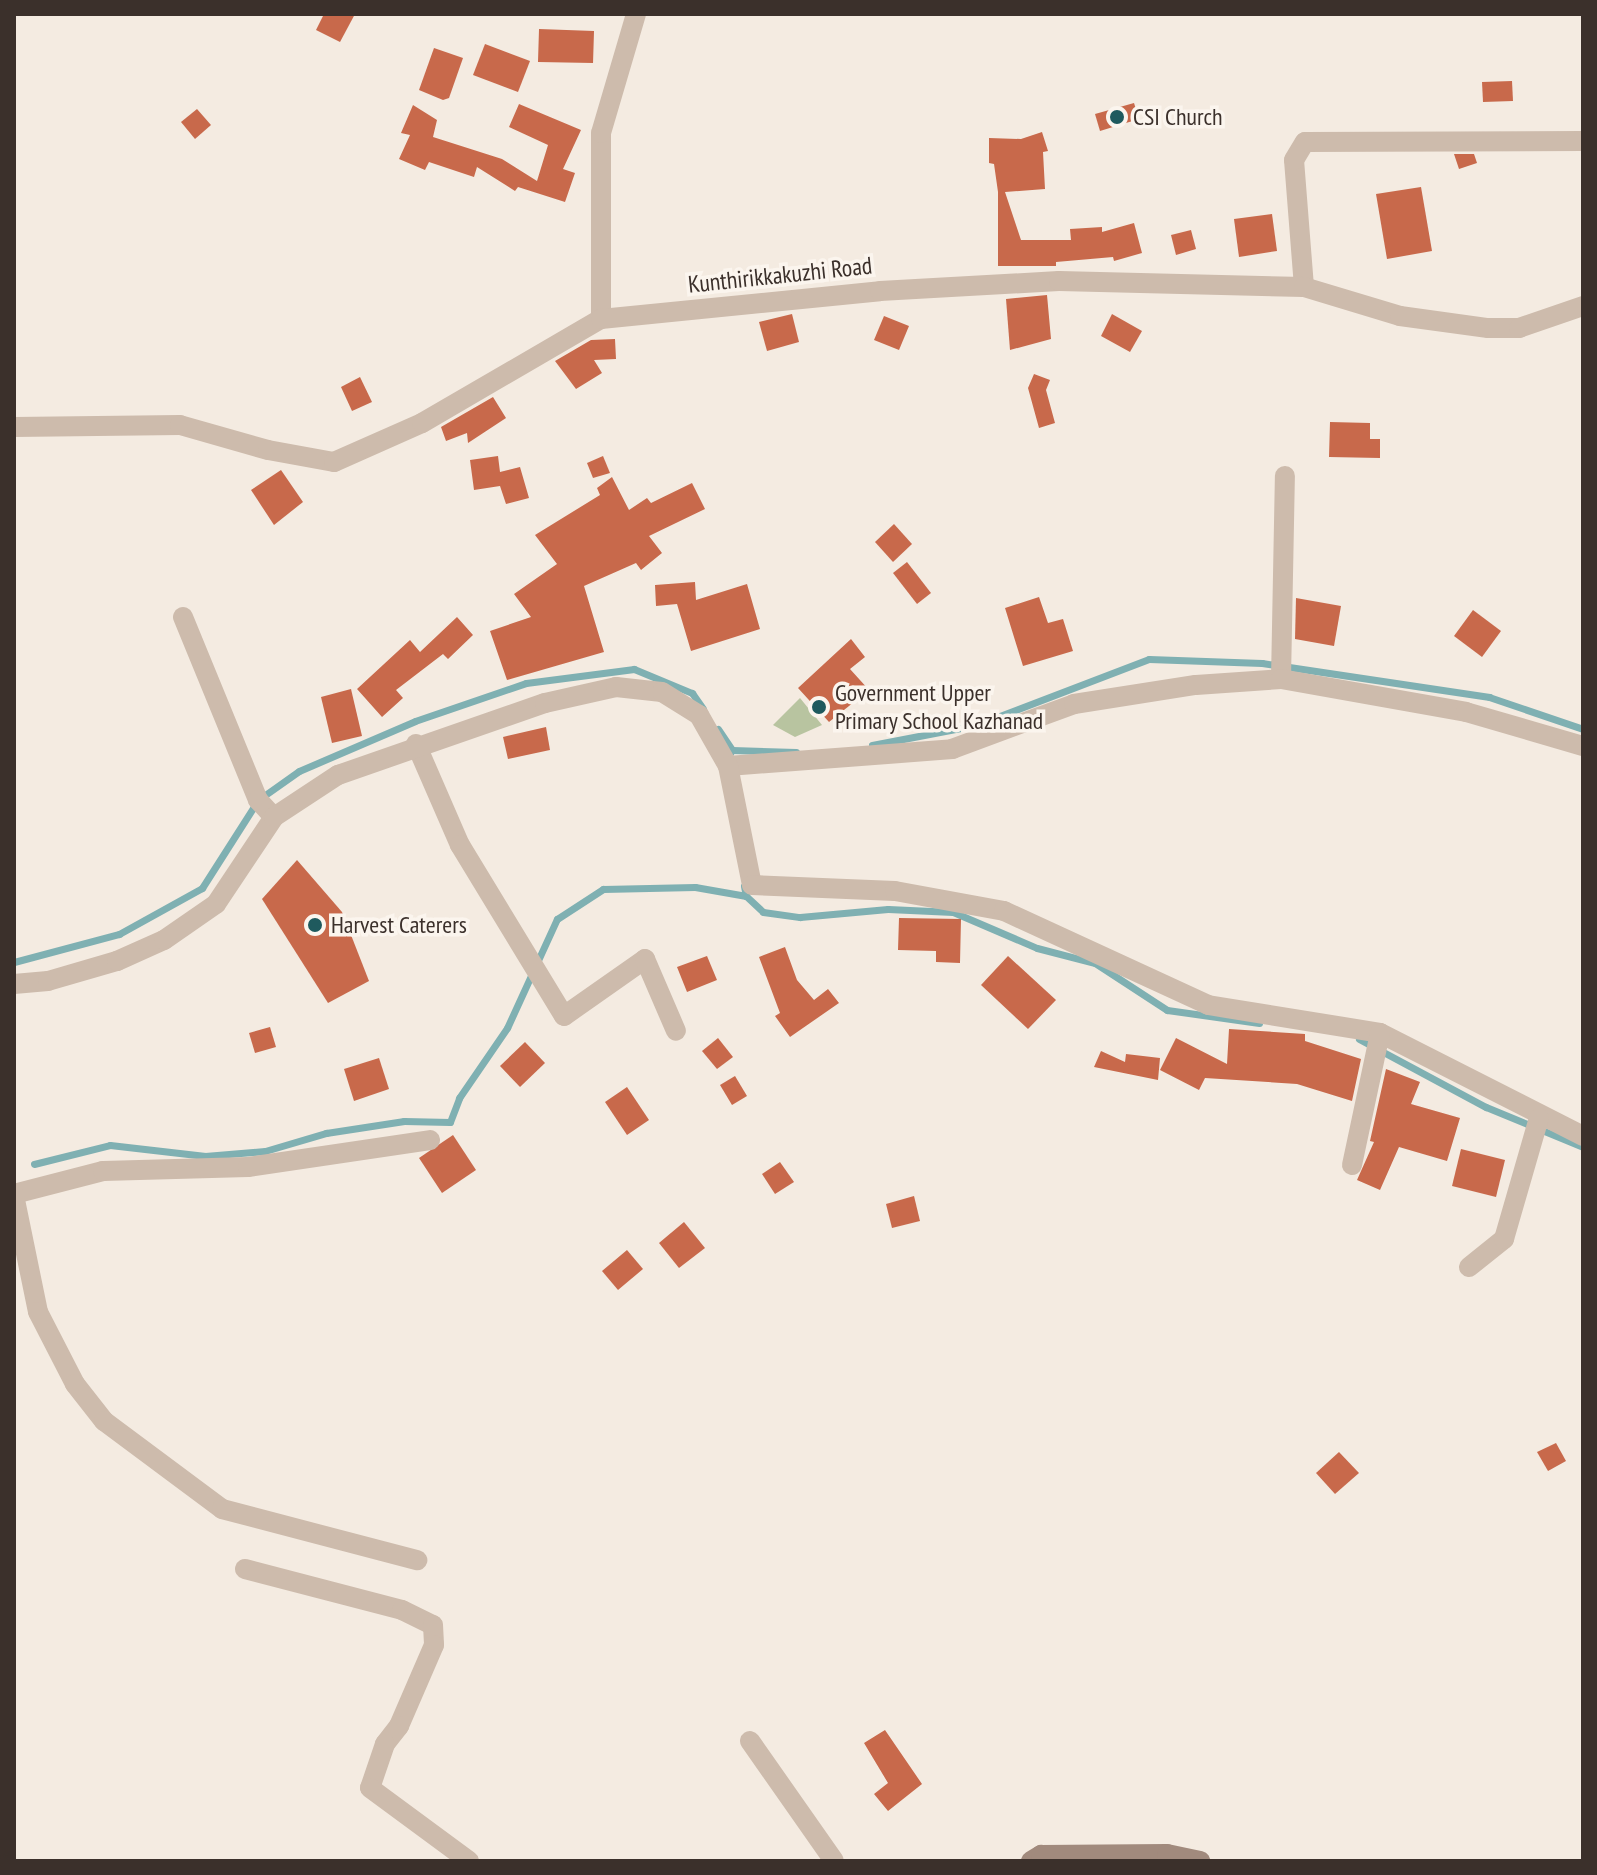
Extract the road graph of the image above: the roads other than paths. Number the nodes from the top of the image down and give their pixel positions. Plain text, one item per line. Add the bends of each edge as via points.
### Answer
1 (636, 14) edge
2 (1582, 141) edge
3 (1304, 287) junction
4 (1583, 306) edge
5 (601, 319) junction
6 (14, 427) edge
7 (1285, 476) dead end
8 (183, 617) dead end
9 (1281, 679) junction
10 (416, 744) junction
11 (1583, 746) edge
12 (724, 759) junction
13 (274, 817) junction
14 (14, 984) edge
15 (676, 1031) dead end
16 (1380, 1033) junction
17 (1539, 1118) junction
18 (1583, 1136) edge
19 (430, 1140) dead end
20 (1352, 1165) dead end
21 (14, 1195) edge
22 (1469, 1267) dead end
23 (417, 1560) dead end
24 (245, 1569) dead end
25 (750, 1741) dead end
26 (469, 1861) edge
27 (834, 1861) edge
28 (1031, 1861) edge
29 (1200, 1861) edge

1 - 5 street via 601,133
2 - 3 street via 1305,142 1294,160
3 - 4 street, Kunthirikkakuzhi Road via 1400,316 1488,328 1519,328
3 - 5 street, Kunthirikkakuzhi Road via 1059,281 880,291
5 - 6 street, Kunthirikkakuzhi Road via 422,423 334,462 180,425
7 - 9 street
8 - 13 street via 258,800
9 - 11 street via 1466,712
9 - 12 street via 1196,685 1074,704 952,749
10 - 12 street via 545,703 616,687 662,692 684,703 699,715
10 - 13 street via 338,775
10 - 15 street via 460,845 564,1016 645,959
12 - 16 street via 752,885 895,891 1004,911 1208,1005
13 - 14 street via 216,904 164,940 117,961 48,981
16 - 17 street
16 - 20 street
17 - 18 street
17 - 22 street via 1504,1239
19 - 21 street via 248,1167 103,1171
21 - 23 street via 38,1312 75,1384 104,1421 222,1509
24 - 26 street via 402,1610 433,1625 434,1645 399,1726 385,1744 370,1788
25 - 27 street
28 - 29 street via 1041,1855 1167,1854

